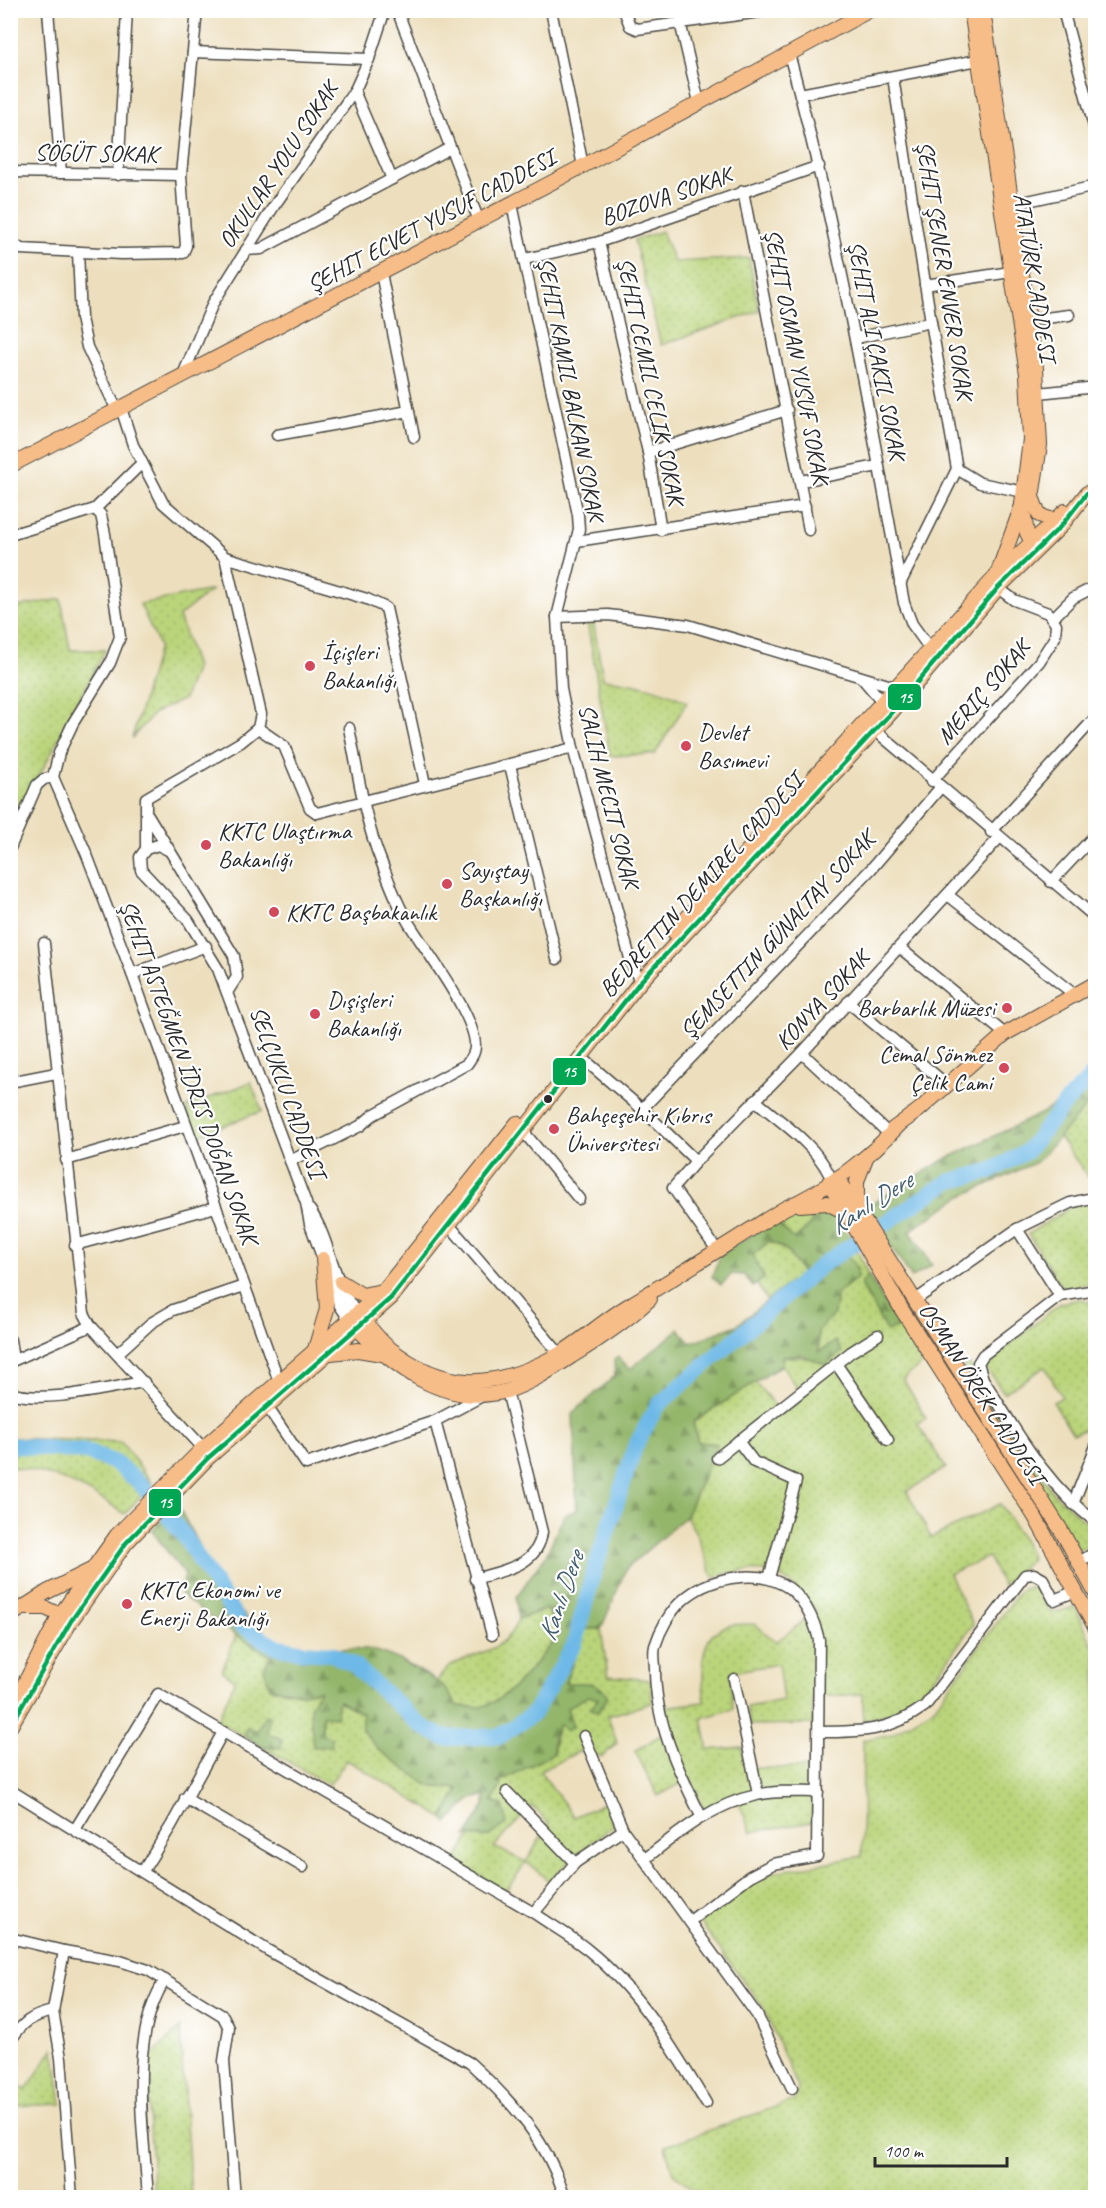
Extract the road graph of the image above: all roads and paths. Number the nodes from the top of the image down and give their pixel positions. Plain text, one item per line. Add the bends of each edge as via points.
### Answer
1 (48, 10) edge
2 (127, 10) edge
3 (197, 10) edge
4 (385, 10) edge
5 (397, 10) edge
6 (551, 10) edge
7 (624, 10) edge
8 (870, 10) edge
9 (971, 10) edge
10 (982, 10) edge
11 (1065, 11) edge
12 (760, 12) dead end
13 (704, 15) edge
14 (680, 22) junction
15 (192, 52) junction
16 (789, 54) junction
17 (369, 59) junction
18 (978, 60) junction
19 (893, 77) junction
20 (354, 91) junction
21 (800, 94) junction
22 (699, 102) junction
23 (1095, 134) edge
24 (450, 148) junction
25 (584, 166) junction
26 (819, 166) junction
27 (10, 172) edge
28 (61, 173) junction
29 (118, 175) junction
30 (181, 175) junction
31 (392, 179) junction
32 (1095, 186) edge
33 (743, 191) junction
34 (512, 204) junction
35 (1007, 206) junction
36 (479, 221) junction
37 (11, 242) edge
38 (599, 242) junction
39 (246, 250) junction
40 (78, 252) junction
41 (525, 259) junction
42 (1017, 272) junction
43 (381, 273) junction
44 (925, 285) junction
45 (1069, 315) dead end
46 (1030, 320) junction
47 (931, 322) junction
48 (856, 338) junction
49 (196, 339) junction
50 (204, 364) junction
51 (183, 375) junction
52 (1087, 388) dead end
53 (1038, 393) junction
54 (119, 409) junction
55 (787, 410) junction
56 (409, 411) junction
57 (277, 435) dead end
58 (414, 437) dead end
59 (648, 452) junction
60 (142, 463) junction
61 (10, 466) edge
62 (878, 466) junction
63 (957, 469) junction
64 (801, 481) junction
65 (1091, 489) edge
66 (1026, 497) junction
67 (805, 506) junction
68 (95, 509) junction
69 (1053, 520) junction
70 (661, 530) junction
71 (809, 530) dead end
72 (10, 535) edge
73 (577, 542) junction
74 (1036, 543) junction
75 (225, 557) junction
76 (996, 582) junction
77 (900, 584) junction
78 (1095, 586) edge
79 (557, 617) junction
80 (1053, 618) junction
81 (930, 650) junction
82 (858, 674) junction
83 (895, 687) junction
84 (882, 701) junction
85 (1095, 717) edge
86 (878, 721) junction
87 (258, 728) junction
88 (349, 728) dead end
89 (573, 748) junction
90 (510, 765) junction
91 (53, 777) junction
92 (425, 784) junction
93 (936, 785) junction
94 (364, 799) junction
95 (145, 810) junction
96 (1095, 834) edge
97 (995, 835) junction
98 (10, 848) edge
99 (146, 849) junction
100 (168, 850) junction
101 (1051, 882) junction
102 (949, 896) junction
103 (1095, 918) edge
104 (44, 943) dead end
105 (206, 946) junction
106 (900, 948) junction
107 (557, 958) dead end
108 (132, 974) junction
109 (638, 978) junction
110 (1095, 984) edge
111 (228, 991) junction
112 (1076, 995) junction
113 (848, 1002) junction
114 (1005, 1034) junction
115 (802, 1053) junction
116 (580, 1056) junction
117 (56, 1072) junction
118 (10, 1082) edge
119 (946, 1084) junction
120 (755, 1100) junction
121 (642, 1109) junction
122 (899, 1125) junction
123 (186, 1126) junction
124 (523, 1131) junction
125 (887, 1132) junction
126 (873, 1149) junction
127 (66, 1160) junction
128 (290, 1161) junction
129 (696, 1161) junction
130 (832, 1178) junction
131 (1095, 1197) edge
132 (579, 1199) dead end
133 (216, 1207) junction
134 (308, 1207) junction
135 (785, 1208) junction
136 (856, 1217) junction
137 (450, 1226) junction
138 (1017, 1229) junction
139 (75, 1245) junction
140 (717, 1250) junction
141 (876, 1252) junction
142 (323, 1259) junction
143 (340, 1282) junction
144 (244, 1286) junction
145 (665, 1286) junction
146 (1095, 1290) edge
147 (388, 1294) junction
148 (1060, 1296) junction
149 (914, 1301) junction
150 (357, 1321) junction
151 (91, 1326) junction
152 (878, 1335) dead end
153 (10, 1340) edge
154 (385, 1350) junction
155 (314, 1351) junction
156 (330, 1353) junction
157 (560, 1353) junction
158 (117, 1354) junction
159 (12, 1361) edge
160 (837, 1365) junction
161 (144, 1382) junction
162 (280, 1384) junction
163 (507, 1391) junction
164 (10, 1393) edge
165 (484, 1395) junction
166 (268, 1408) junction
167 (435, 1421) junction
168 (888, 1440) dead end
169 (738, 1441) junction
170 (1095, 1446) edge
171 (203, 1448) junction
172 (717, 1458) dead end
173 (171, 1487) junction
174 (1072, 1504) junction
175 (1095, 1522) edge
176 (122, 1539) junction
177 (1095, 1552) edge
178 (1079, 1562) junction
179 (91, 1570) junction
180 (769, 1578) junction
181 (475, 1579) junction
182 (1076, 1591) junction
183 (1095, 1594) edge
184 (25, 1608) junction
185 (10, 1616) edge
186 (66, 1618) junction
187 (1095, 1629) edge
188 (492, 1635) dead end
189 (734, 1679) dead end
190 (10, 1709) edge
191 (10, 1726) edge
192 (223, 1732) junction
193 (819, 1732) junction
194 (584, 1736) dead end
195 (10, 1790) edge
196 (507, 1792) dead end
197 (818, 1792) junction
198 (758, 1794) junction
199 (186, 1798) junction
200 (701, 1816) junction
201 (76, 1828) junction
202 (623, 1830) junction
203 (645, 1859) junction
204 (575, 1863) junction
205 (303, 1867) dead end
206 (143, 1871) junction
207 (534, 1913) junction
208 (690, 1921) junction
209 (10, 1938) edge
210 (64, 1951) junction
211 (165, 1980) junction
212 (54, 2011) junction
213 (10, 2041) edge
214 (792, 2088) dead end
215 (706, 2103) dead end
216 (72, 2198) edge
217 (148, 2198) edge
218 (235, 2198) edge
219 (565, 2198) edge

1 - 28 street
2 - 29 street
3 - 15 street
4 - 17 street, OKULLAR YOLU SOKAK
5 - 24 street
6 - 25 street
7 - 14 street via 630,26 638,29
8 - 16 main road, ŞEHIT ECVET YUSUF CADDESI
9 - 18 main road, ATATÜRK CADDESI
10 - 35 main road, ATATÜRK CADDESI
11 - 23 street
12 - 13 street
13 - 14 street
14 - 22 street
15 - 17 street
15 - 30 street
16 - 21 street
16 - 22 main road, ŞEHIT ECVET YUSUF CADDESI
17 - 20 street, OKULLAR YOLU SOKAK
18 - 19 street
18 - 35 main road, ATATÜRK CADDESI
19 - 21 street
19 - 44 street, ŞEHIT ŞENER ENVER SOKAK
20 - 31 street
20 - 39 street, OKULLAR YOLU SOKAK
21 - 26 street
22 - 25 main road, ŞEHIT ECVET YUSUF CADDESI
24 - 31 street
24 - 36 street
25 - 34 main road, ŞEHIT ECVET YUSUF CADDESI
26 - 33 street, BOZOVA SOKAK
26 - 48 street
27 - 28 street, SÖGÜT SOKAK
28 - 29 street, SÖGÜT SOKAK
29 - 30 street, SÖGÜT SOKAK
30 - 40 street via 186,246 183,253
31 - 39 street via 261,249
32 - 35 street
33 - 38 street, BOZOVA SOKAK
33 - 55 street, ŞEHIT OSMAN YUSUF SOKAK
34 - 36 main road, ŞEHIT ECVET YUSUF CADDESI
34 - 41 street, ŞEHIT KAMIL BALKAN SOKAK
35 - 42 main road, ATATÜRK CADDESI
36 - 43 main road, ŞEHIT ECVET YUSUF CADDESI
37 - 40 street via 21,249
38 - 41 street, BOZOVA SOKAK
38 - 59 street, ŞEHIT CEMIL CELIK SOKAK
39 - 49 street, OKULLAR YOLU SOKAK
40 - 54 street via 81,318 87,347
41 - 73 street, ŞEHIT KAMIL BALKAN SOKAK via 578,515
42 - 44 street
42 - 46 main road, ATATÜRK CADDESI
42 - 66 main road, ATATÜRK CADDESI via 1029,408
43 - 50 main road, ŞEHIT ECVET YUSUF CADDESI
43 - 56 street
44 - 47 street, ŞEHIT ŞENER ENVER SOKAK
45 - 46 street
46 - 53 main road, ATATÜRK CADDESI
47 - 48 street
47 - 63 street, ŞEHIT ŞENER ENVER SOKAK
48 - 62 street
49 - 50 street
49 - 51 street, OKULLAR YOLU SOKAK
50 - 51 main road, ŞEHIT ECVET YUSUF CADDESI
51 - 54 main road, ŞEHIT ECVET YUSUF CADDESI
52 - 53 street
53 - 66 main road, ATATÜRK CADDESI via 1040,453
54 - 60 street
54 - 61 main road, ŞEHIT ECVET YUSUF CADDESI
55 - 59 street
55 - 64 street, ŞEHIT OSMAN YUSUF SOKAK
56 - 57 street
56 - 58 street
59 - 70 street, ŞEHIT CEMIL CELIK SOKAK
60 - 68 street
60 - 75 street via 163,503
62 - 64 street
62 - 77 street
63 - 66 street via 980,483
63 - 77 street
64 - 67 street, ŞEHIT OSMAN YUSUF SOKAK
65 - 69 main road, BEDRETTIN DEMIREL CADDESI
65 - 74 main road, BEDRETTIN DEMIREL CADDESI
66 - 69 main road via 1039,515
66 - 74 main road, ATATÜRK CADDESI
66 - 76 main road
67 - 70 street
67 - 71 street, ŞEHIT OSMAN YUSUF SOKAK
68 - 72 street
68 - 91 street via 101,515 105,534 120,637 110,663 73,723
69 - 74 main road, BEDRETTIN DEMIREL CADDESI
70 - 73 street
73 - 79 street, ŞEHIT KAMIL BALKAN SOKAK
74 - 76 main road, BEDRETTIN DEMIREL CADDESI
75 - 87 street via 261,714
75 - 92 street via 386,608
76 - 80 street, MERIÇ SOKAK via 1014,600
76 - 81 main road, BEDRETTIN DEMIREL CADDESI
76 - 86 main road, BEDRETTIN DEMIREL CADDESI
77 - 81 street via 908,615
78 - 80 street via 1073,598
79 - 82 street via 608,615 688,625
79 - 89 street, SALIH MECIT SOKAK via 561,683
80 - 93 street, MERIÇ SOKAK via 1056,631 1048,651
81 - 83 main road, BEDRETTIN DEMIREL CADDESI
82 - 83 street
82 - 84 street
83 - 84 main road, BEDRETTIN DEMIREL CADDESI
84 - 86 main road, BEDRETTIN DEMIREL CADDESI
84 - 86 street
85 - 97 street, KONYA SOKAK
86 - 93 street via 895,750
86 - 109 main road, BEDRETTIN DEMIREL CADDESI
87 - 94 street via 284,746 315,812
87 - 95 street via 241,742 152,793 146,798
88 - 94 street
89 - 90 street
89 - 109 street, SALIH MECIT SOKAK
90 - 92 street
90 - 107 street
91 - 98 street via 37,785
91 - 108 street, ŞEHIT ASTEĞMEN İDRIS DOĞAN SOKAK
92 - 94 street
93 - 97 street
93 - 121 street, ŞEMSETTIN GÜNALTAY SOKAK via 871,869
94 - 128 street via 372,838 400,905 463,1010 475,1052 467,1064
95 - 99 street
95 - 100 street, SELÇUKLU CADDESI
96 - 101 street
97 - 101 street
97 - 102 street, KONYA SOKAK
99 - 100 street via 158,845
99 - 105 street, SELÇUKLU CADDESI via 140,857 141,870 188,920
100 - 111 street, SELÇUKLU CADDESI via 234,956 237,976
101 - 103 street
102 - 106 street, KONYA SOKAK
102 - 112 street
104 - 117 street
105 - 108 street
105 - 111 street, SELÇUKLU CADDESI
106 - 113 street, KONYA SOKAK
106 - 114 street
108 - 123 street, ŞEHIT ASTEĞMEN İDRIS DOĞAN SOKAK
109 - 116 main road, BEDRETTIN DEMIREL CADDESI
109 - 147 main road, BEDRETTIN DEMIREL CADDESI
110 - 112 main road
111 - 128 street, SELÇUKLU CADDESI
112 - 114 main road
113 - 115 street, KONYA SOKAK
113 - 119 street
114 - 119 main road
115 - 120 street, KONYA SOKAK
115 - 125 street
116 - 121 street
116 - 124 main road, BEDRETTIN DEMIREL CADDESI
117 - 118 street
117 - 127 street
119 - 122 main road
120 - 129 street, KONYA SOKAK
120 - 130 street via 811,1148
121 - 129 street
122 - 125 main road
122 - 126 main road
123 - 127 street
123 - 133 street, ŞEHIT ASTEĞMEN İDRIS DOĞAN SOKAK
124 - 132 street
124 - 137 main road, BEDRETTIN DEMIREL CADDESI
125 - 130 main road
126 - 130 main road
126 - 136 main road via 858,1174
127 - 139 street
128 - 134 street, SELÇUKLU CADDESI
129 - 140 street, KONYA SOKAK via 673,1188
130 - 135 main road
130 - 136 main road, OSMAN ÖREK CADDESI
131 - 138 street via 1070,1203
133 - 139 street
133 - 144 street, ŞEHIT ASTEĞMEN İDRIS DOĞAN SOKAK
134 - 142 street, SELÇUKLU CADDESI
134 - 143 street, SELÇUKLU CADDESI via 325,1239
135 - 136 main road via 819,1201
135 - 140 main road
136 - 141 main road, OSMAN ÖREK CADDESI
137 - 147 main road, BEDRETTIN DEMIREL CADDESI
137 - 157 street
138 - 148 street
138 - 149 street
139 - 151 street via 80,1296
140 - 145 main road
141 - 149 main road, OSMAN ÖREK CADDESI
141 - 182 main road, OSMAN ÖREK CADDESI via 902,1310 1035,1517
142 - 150 street, SELÇUKLU CADDESI via 340,1306
142 - 155 main road via 327,1309
143 - 147 main road via 362,1295
143 - 150 street, SELÇUKLU CADDESI
144 - 158 street via 172,1310
144 - 162 street, ŞEHIT ASTEĞMEN İDRIS DOĞAN SOKAK
145 - 157 main road via 630,1304
145 - 163 main road via 633,1316 595,1342
146 - 148 street
147 - 150 main road, BEDRETTIN DEMIREL CADDESI
147 - 154 main road via 380,1326
148 - 174 street via 980,1357 978,1367 1042,1468
149 - 178 main road, OSMAN ÖREK CADDESI
150 - 154 main road
150 - 155 main road
150 - 156 main road
151 - 158 street
151 - 159 street
152 - 160 street
153 - 159 street
154 - 156 main road
154 - 157 main road via 429,1372 474,1382 513,1376
154 - 165 main road via 426,1383
155 - 162 main road
156 - 166 main road
158 - 161 street
160 - 168 street
160 - 169 street
161 - 164 street via 57,1395
161 - 171 street
162 - 171 main road
163 - 165 main road
163 - 181 street via 542,1532 541,1545 524,1563
165 - 167 street
166 - 167 street via 306,1464
166 - 173 main road
167 - 181 street
169 - 172 street
169 - 180 street via 754,1462 796,1481
170 - 174 street
171 - 173 main road
173 - 176 main road
174 - 175 street
176 - 179 main road
176 - 186 main road
177 - 178 street
178 - 183 main road, OSMAN ÖREK CADDESI
179 - 184 main road via 46,1592
179 - 186 main road
180 - 193 street via 785,1585 814,1619 819,1640
180 - 200 street via 741,1576 707,1586 684,1599 667,1619 654,1648 660,1718
181 - 188 street
182 - 187 main road, OSMAN ÖREK CADDESI
182 - 193 street via 1054,1600 1043,1579 1025,1575 925,1706 879,1730
184 - 185 main road
184 - 186 main road via 45,1608
186 - 190 main road
186 - 191 main road
189 - 198 street
192 - 199 street
192 - 201 street via 158,1694
192 - 207 street
193 - 197 street
194 - 202 street
195 - 201 street
196 - 204 street
197 - 198 street
197 - 208 street via 817,1857 773,1864 750,1876
198 - 200 street
199 - 205 street
199 - 206 street
200 - 203 street
201 - 206 street
202 - 203 street
202 - 204 street
203 - 208 street
204 - 207 street
206 - 219 street via 344,1995 470,2063 498,2089 532,2131
207 - 215 street via 588,1950 626,1986 660,2026
208 - 214 street via 757,2015
209 - 210 street
210 - 211 street via 120,1960
210 - 212 street
211 - 217 street via 152,2002 143,2044
211 - 218 street via 223,2016 229,2028 224,2061
212 - 213 street via 36,2014 25,2021
212 - 216 street

